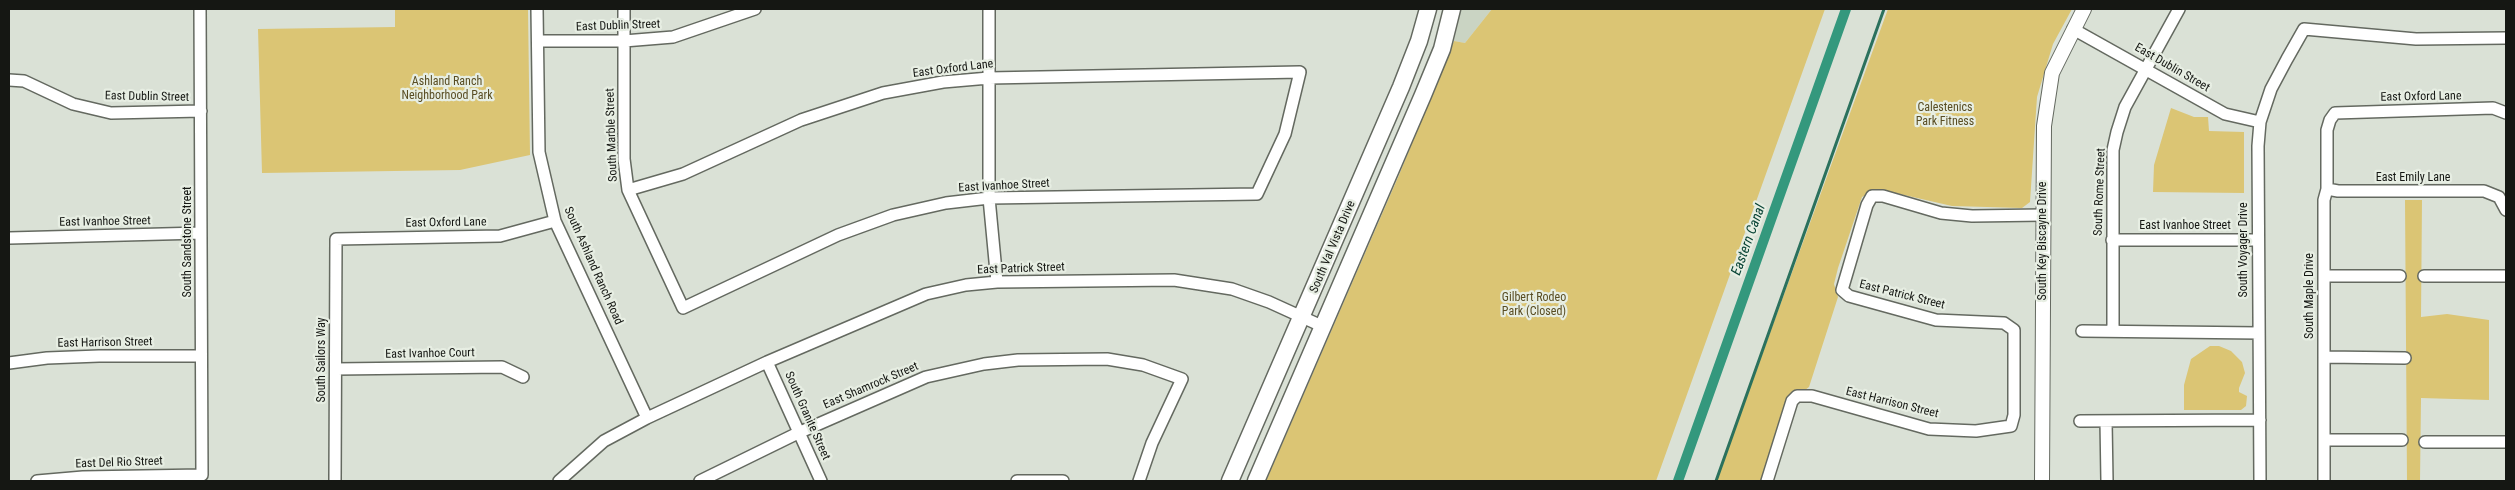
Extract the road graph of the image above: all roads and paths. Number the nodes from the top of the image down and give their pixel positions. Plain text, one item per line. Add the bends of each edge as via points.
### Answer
1 (200, 9) edge
2 (537, 9) edge
3 (624, 9) edge
4 (755, 9) edge
5 (989, 9) edge
6 (1428, 9) edge
7 (1452, 9) edge
8 (2084, 9) edge
9 (2180, 9) edge
10 (2073, 29) junction
11 (2506, 38) edge
12 (538, 41) junction
13 (624, 42) junction
14 (2148, 70) junction
15 (989, 78) junction
16 (9, 80) edge
17 (1398, 95) junction
18 (1420, 102) junction
19 (201, 111) junction
20 (2335, 112) joint
21 (2506, 113) edge
22 (2260, 122) junction
23 (2327, 189) junction
24 (628, 190) junction
25 (1257, 194) joint
26 (989, 198) junction
27 (2506, 210) edge
28 (2043, 215) junction
29 (555, 221) junction
30 (201, 233) junction
31 (9, 238) edge
32 (336, 239) joint
33 (2112, 240) junction
34 (2257, 240) junction
35 (2324, 276) junction
36 (2400, 276) dead end
37 (2424, 276) dead end
38 (2506, 276) edge
39 (997, 282) junction
40 (683, 308) joint
41 (1302, 317) junction
42 (1324, 327) junction
43 (2082, 331) dead end
44 (2113, 331) junction
45 (2259, 333) junction
46 (201, 356) junction
47 (2324, 357) junction
48 (2405, 358) dead end
49 (767, 362) junction
50 (9, 363) edge
51 (336, 369) junction
52 (523, 377) dead end
53 (648, 418) junction
54 (2260, 420) junction
55 (2080, 421) dead end
56 (2106, 421) junction
57 (2011, 426) joint
58 (798, 433) junction
59 (2324, 440) junction
60 (2402, 440) dead end
61 (2425, 442) dead end
62 (2506, 442) edge
63 (202, 475) joint
64 (38, 481) edge
65 (335, 481) edge
66 (559, 481) edge
67 (700, 481) edge
68 (821, 481) edge
69 (1017, 481) edge
70 (1063, 481) edge
71 (1139, 481) edge
72 (1230, 481) edge
73 (1256, 481) edge
74 (1767, 481) edge
75 (2042, 481) edge
76 (2107, 481) edge
77 (2260, 481) edge
78 (2324, 481) edge

1 - 19 street, South Sandstone Street
2 - 12 street, South Ashland Ranch Road
3 - 13 street, South Marble Street
4 - 13 street, East Dublin Street via 673,37
5 - 15 street
6 - 17 main road, South Val Vista Drive
7 - 18 main road, South Val Vista Drive via 1442,49
8 - 10 street, South Key Biscayne Drive
9 - 14 street, South Rome Street
10 - 14 street, East Dublin Street
10 - 28 street, South Key Biscayne Drive via 2052,73 2048,95 2044,126
11 - 22 street, South Voyager Drive via 2416,39 2304,29 2271,89
12 - 13 street, East Dublin Street
12 - 29 street, South Ashland Ranch Road via 539,152
13 - 24 street, South Marble Street via 624,158
14 - 22 street, East Dublin Street via 2225,114
14 - 33 street, South Rome Street via 2125,107 2113,150
15 - 24 street, East Oxford Lane via 883,93 801,120 683,174
15 - 25 street, East Oxford Lane via 1300,72 1285,134
15 - 26 street
16 - 19 street, East Dublin Street via 24,81 73,104 111,112
17 - 18 main road
17 - 41 main road, South Val Vista Drive
18 - 42 main road, South Val Vista Drive
19 - 30 street, South Sandstone Street
20 - 21 street, East Oxford Lane via 2493,108
20 - 23 street, South Maple Drive via 2327,130
22 - 34 street, South Voyager Drive
23 - 27 street, East Emily Lane via 2484,191 2499,197
23 - 35 street, South Maple Drive via 2324,200
24 - 40 street, South Marble Street
25 - 26 street, East Ivanhoe Street
26 - 39 street
26 - 40 street, East Ivanhoe Street via 946,203 893,215 838,235
28 - 57 street, East Patrick Street via 1941,213 1883,196 1872,196 1842,290 1849,296 1936,320 2004,323 2014,330 2014,414
28 - 75 street, South Key Biscayne Drive
29 - 32 street, East Oxford Lane via 500,236
29 - 53 street, South Ashland Ranch Road
30 - 31 street, East Ivanhoe Street
30 - 46 street, South Sandstone Street
32 - 51 street, South Sailors Way
33 - 34 street, East Ivanhoe Street
33 - 44 street, South Rome Street
34 - 45 street, South Voyager Drive
35 - 36 street
35 - 47 street, South Maple Drive
37 - 38 street
39 - 41 street, East Patrick Street via 1174,280 1232,289
39 - 49 street, East Patrick Street via 926,294
41 - 42 street, East Patrick Street
41 - 72 main road, South Val Vista Drive
42 - 73 main road, South Val Vista Drive
43 - 44 street
44 - 45 street
45 - 54 street, South Voyager Drive
46 - 50 street, East Harrison Street via 99,356
46 - 63 street, South Sandstone Street
47 - 48 street
47 - 59 street, South Maple Drive
49 - 53 street, East Patrick Street
49 - 58 street, South Granite Street
51 - 52 street, East Ivanhoe Court via 502,367
51 - 65 street, South Sailors Way
53 - 66 street via 604,441
54 - 56 street
54 - 77 street, South Voyager Drive
55 - 56 street
56 - 76 street
57 - 74 street, East Harrison Street via 1976,431 1929,429 1812,396 1797,396 1792,400
58 - 67 street, East Shamrock Street
58 - 68 street, South Granite Street
58 - 71 street, East Shamrock Street via 906,384 984,364 1018,360 1107,360 1143,365 1182,379 1152,443
59 - 60 street
59 - 78 street, South Maple Drive
61 - 62 street
63 - 64 street, East Del Rio Street
69 - 70 street

